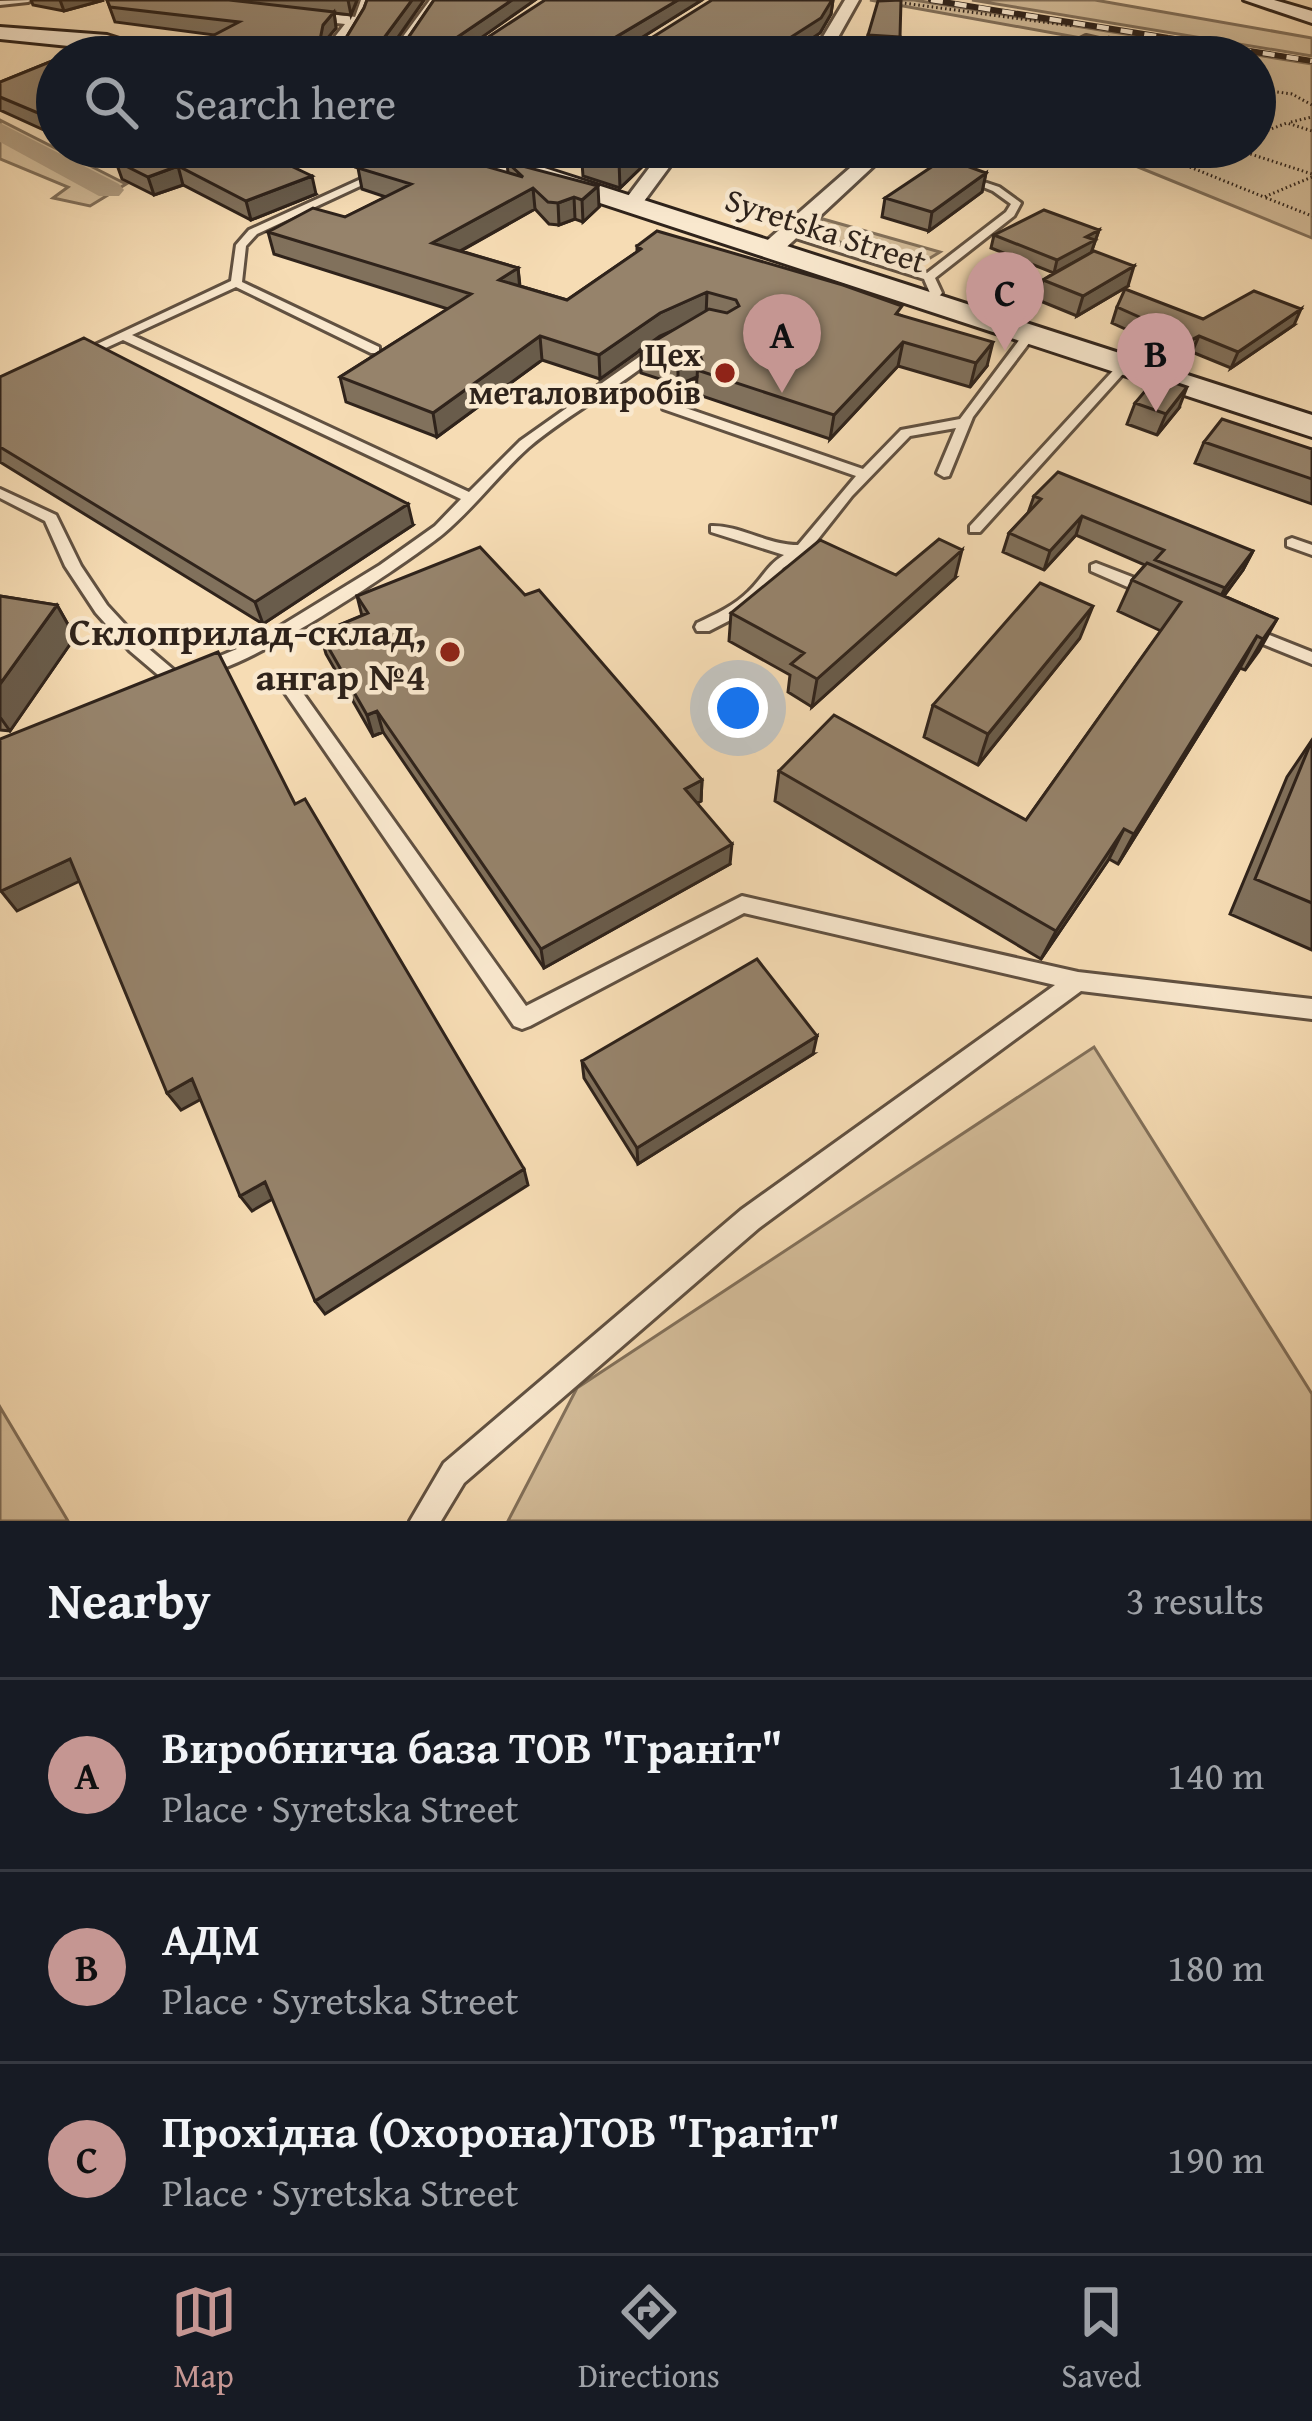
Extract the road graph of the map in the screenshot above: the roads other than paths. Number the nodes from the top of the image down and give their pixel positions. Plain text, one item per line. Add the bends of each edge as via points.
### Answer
1 (28, 0) edge
2 (365, 0) edge
3 (440, 0) edge
4 (852, 0) edge
5 (1252, 0) edge
6 (0, 3) edge
7 (264, 11) edge
8 (1312, 17) edge
9 (356, 21) junction
10 (0, 33) edge
11 (1092, 34) road end
12 (51, 36) edge
13 (344, 36) edge
14 (410, 36) edge
15 (831, 36) edge
16 (1089, 36) edge
17 (527, 168) edge
18 (659, 168) edge
19 (862, 168) edge
20 (388, 170) edge
21 (962, 176) edge
22 (632, 204) junction
23 (779, 242) junction
24 (236, 283) junction
25 (929, 289) junction
26 (1030, 334) junction
27 (122, 335) junction
28 (667, 343) edge
29 (375, 350) edge
30 (61, 363) edge
31 (1126, 364) junction
32 (694, 384) edge
33 (965, 422) junction
34 (1312, 426) edge
35 (944, 473) dead end
36 (865, 474) junction
37 (0, 493) edge
38 (470, 499) junction
39 (716, 529) dead end
40 (975, 529) dead end
41 (1292, 543) dead end
42 (802, 550) junction
43 (1312, 550) edge
44 (824, 560) edge
45 (1096, 568) dead end
46 (1161, 595) edge
47 (1226, 622) edge
48 (703, 627) dead end
49 (1312, 658) edge
50 (176, 681) junction
51 (289, 686) dead end
52 (155, 688) edge
53 (1078, 981) junction
54 (1312, 1009) edge
55 (424, 1521) edge

1 - 6 lane
2 - 9 lane
3 - 14 street
4 - 15 street
5 - 8 main road
7 - 9 street
9 - 13 street
10 - 12 main road
11 - 16 street
17 - 22 main road, Syretska Street
18 - 22 street
19 - 23 street
20 - 24 lane via 253,232 241,245
21 - 25 lane via 1016,203
22 - 23 main road, Syretska Street
23 - 25 main road, Syretska Street
24 - 27 lane
24 - 29 lane
25 - 26 main road, Syretska Street
26 - 31 main road, Syretska Street
26 - 33 lane
27 - 30 lane
27 - 38 lane
28 - 38 lane via 525,443
31 - 34 main road, Syretska Street
31 - 40 lane
32 - 36 lane via 668,406
33 - 35 lane
33 - 36 lane via 906,434
36 - 42 lane
37 - 50 lane via 51,518 87,592 133,647
38 - 50 lane via 385,568 262,645
39 - 42 lane
41 - 43 lane
42 - 44 lane
42 - 48 lane via 738,609
45 - 46 lane
47 - 49 lane
50 - 52 lane
51 - 53 lane via 522,1019 742,904
53 - 54 lane
53 - 55 lane via 750,1219 454,1473

